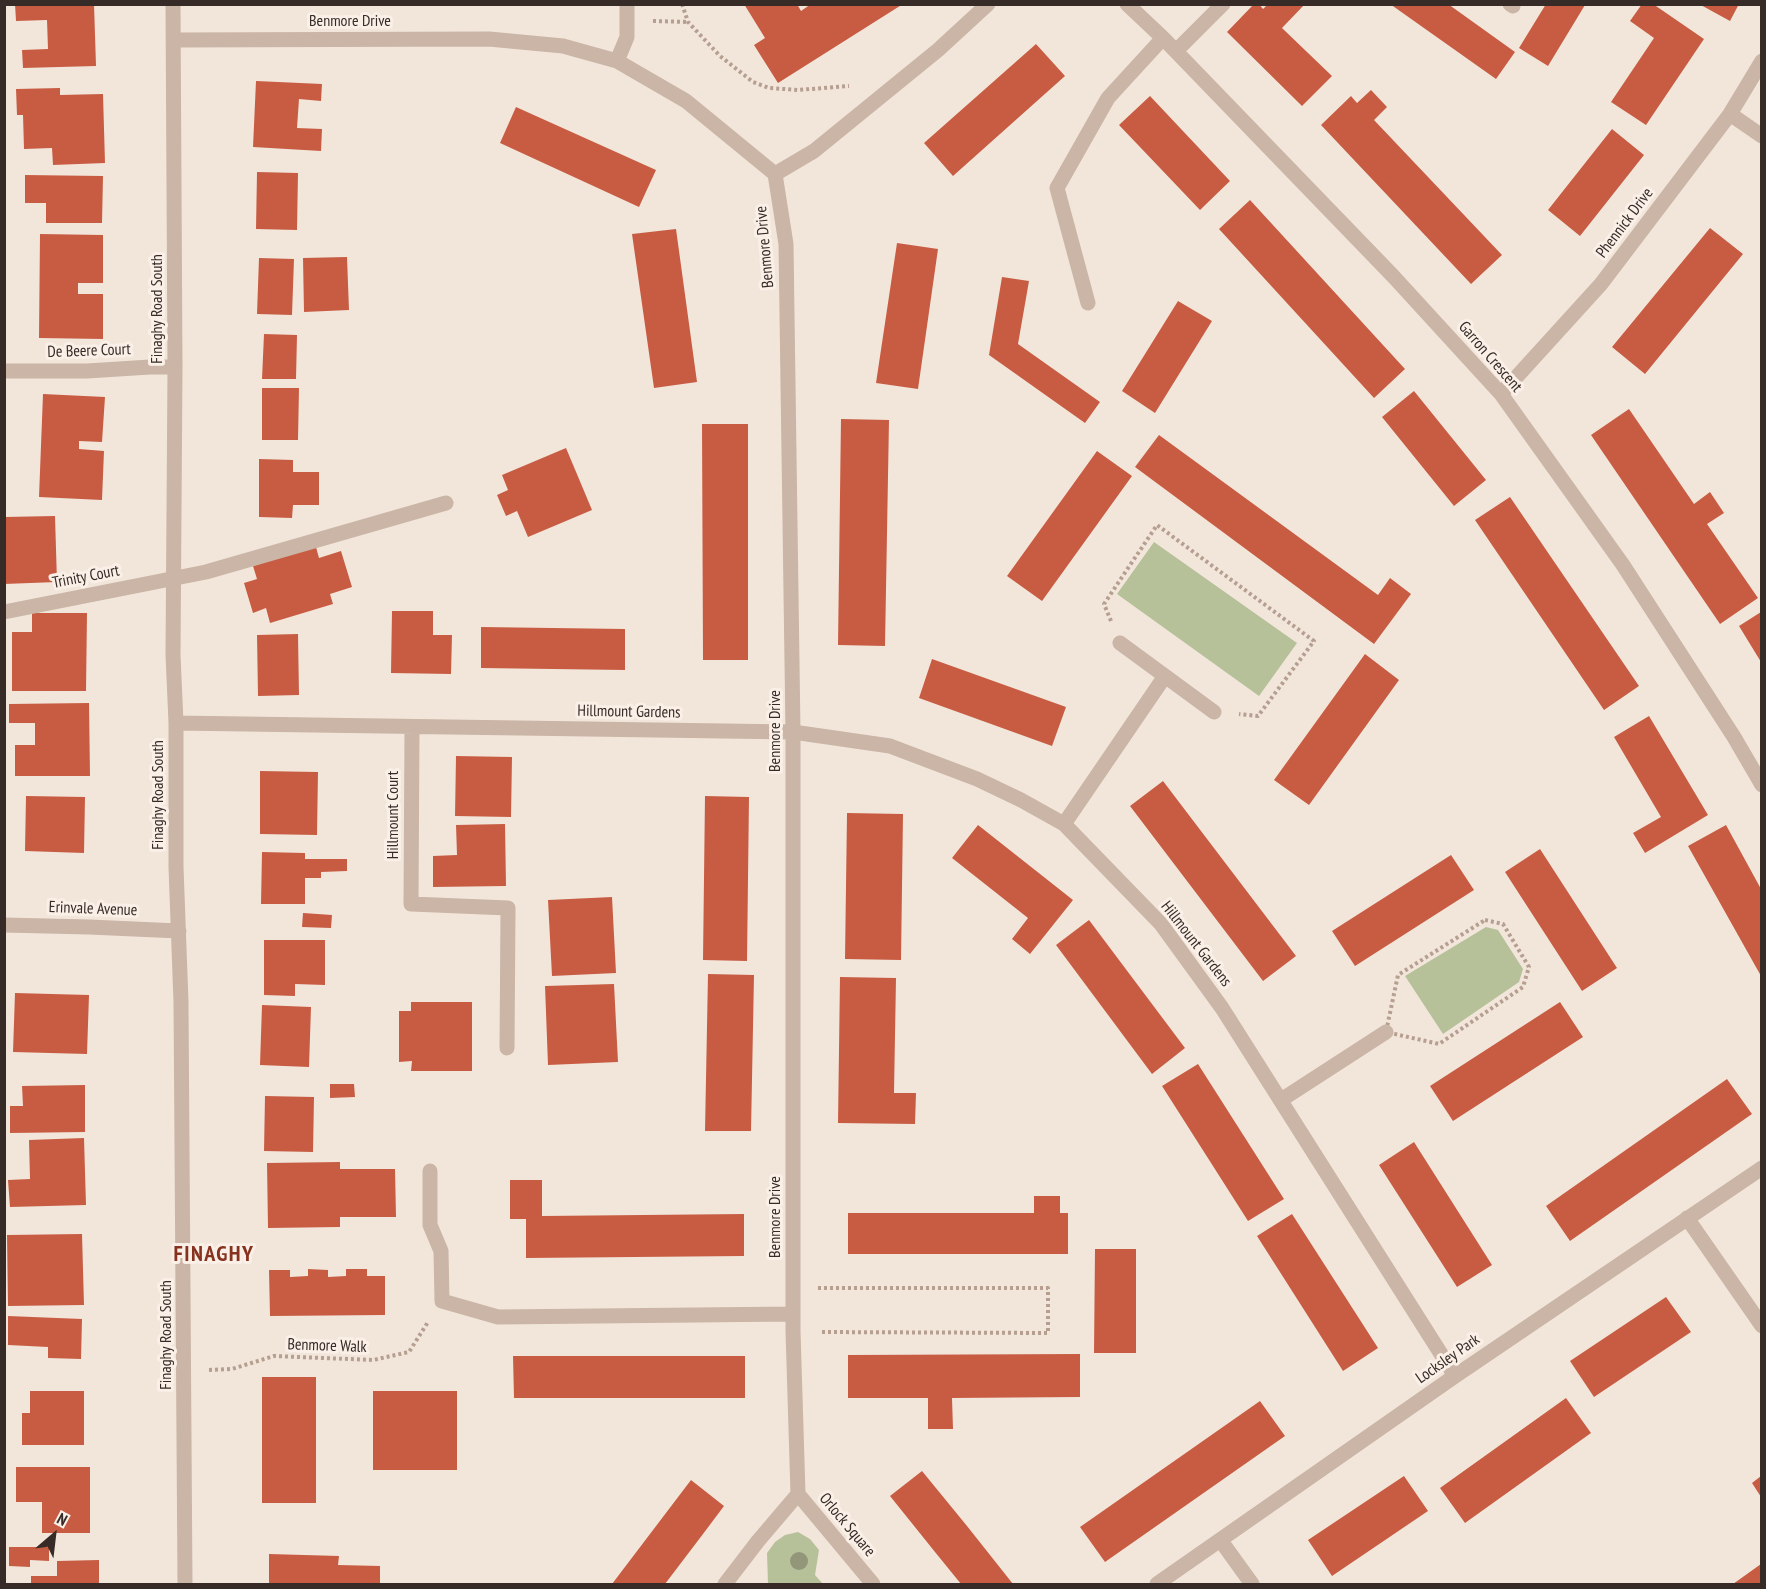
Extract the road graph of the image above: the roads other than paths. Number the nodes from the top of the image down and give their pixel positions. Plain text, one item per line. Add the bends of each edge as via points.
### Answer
1 (173, 4) edge
2 (988, 4) edge
3 (1126, 4) edge
4 (1223, 4) edge
5 (627, 12) edge
6 (1163, 38) junction
7 (173, 40) junction
8 (1176, 51) junction
9 (617, 61) junction
10 (1761, 61) edge
11 (1730, 114) junction
12 (1761, 136) edge
13 (775, 174) junction
14 (1088, 303) dead end
15 (175, 367) junction
16 (4, 371) edge
17 (1501, 394) junction
18 (446, 503) dead end
19 (174, 578) junction
20 (4, 612) edge
21 (1120, 643) road end
22 (1165, 676) junction
23 (1214, 712) road end
24 (176, 723) junction
25 (412, 726) junction
26 (793, 732) junction
27 (1761, 785) edge
28 (1064, 824) junction
29 (4, 925) edge
30 (179, 931) junction
31 (1386, 1032) road end
32 (507, 1048) dead end
33 (1281, 1100) junction
34 (1761, 1167) edge
35 (430, 1171) dead end
36 (1687, 1218) junction
37 (793, 1314) junction
38 (1761, 1326) edge
39 (1455, 1376) junction
40 (798, 1494) junction
41 (1221, 1540) junction
42 (185, 1584) edge
43 (725, 1584) edge
44 (873, 1584) edge
45 (1157, 1584) edge
46 (1252, 1584) edge

1 - 7 street, Finaghy Road South
2 - 13 street via 814,151
3 - 6 street, Garron Crescent
4 - 8 street
5 - 9 street via 627,37
6 - 8 street, Garron Crescent
6 - 14 street via 1108,98 1057,188
7 - 9 street, Benmore Drive via 489,39 563,46
7 - 15 street, Finaghy Road South
8 - 17 street, Garron Crescent via 1394,276
9 - 13 street, Benmore Drive via 686,101
10 - 11 street, Phennick Drive
11 - 12 street
11 - 17 street, Phennick Drive via 1601,285
13 - 26 street, Benmore Drive via 786,244
15 - 16 street, De Beere Court
15 - 19 street, Finaghy Road South
17 - 27 street, Garron Crescent via 1623,565
18 - 19 street, Trinity Court
19 - 20 street, Trinity Court
19 - 24 street, Finaghy Road South
21 - 22 street
22 - 23 street
22 - 28 street
24 - 25 street, Hillmount Gardens
24 - 30 street, Finaghy Road South
25 - 26 street, Hillmount Gardens
25 - 32 street, Hillmount Court via 411,904 508,908
26 - 28 street, Hillmount Gardens via 890,746 977,779
26 - 37 street, Benmore Drive
28 - 33 street, Hillmount Gardens via 1161,924 1222,1008
29 - 30 street, Erinvale Avenue
30 - 42 street, Finaghy Road South
31 - 33 street
33 - 39 street, Hillmount Gardens
34 - 36 street, Locksley Park
35 - 37 street via 430,1225 441,1251 441,1301 498,1317
36 - 38 street
36 - 39 street, Locksley Park
37 - 40 street, Benmore Drive
39 - 41 street, Locksley Park
40 - 43 street, Orlock Square
40 - 44 street, Orlock Square
41 - 45 street, Locksley Park
41 - 46 street

